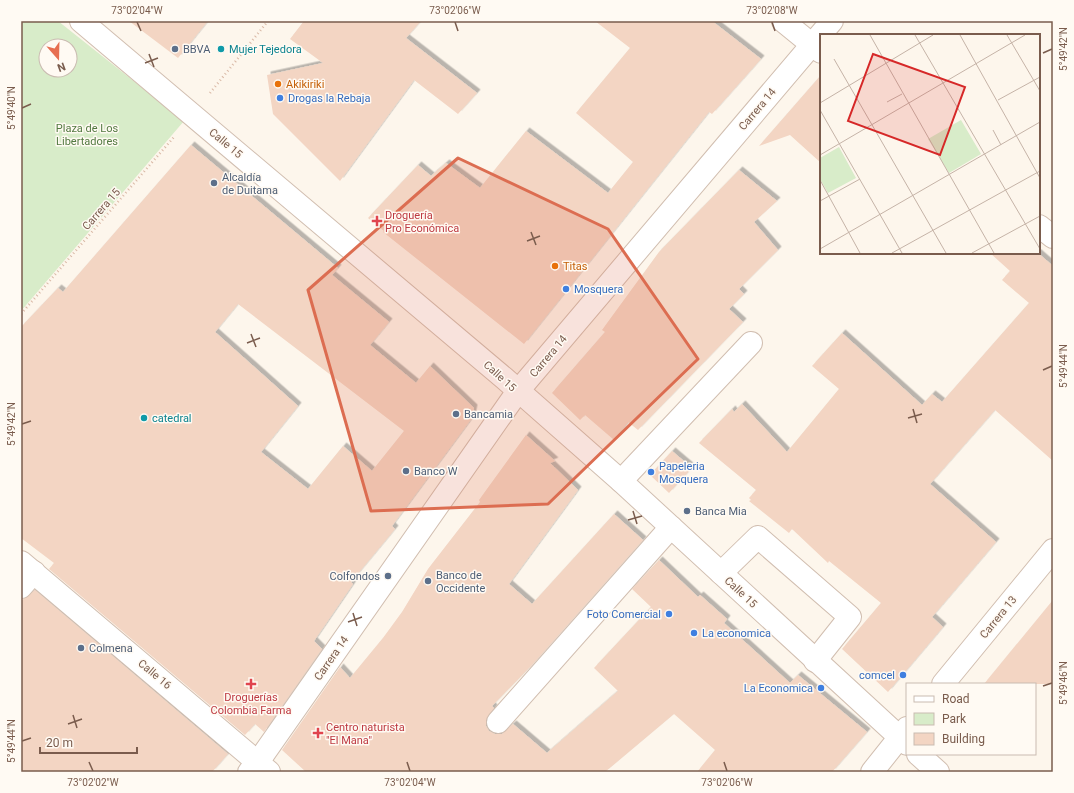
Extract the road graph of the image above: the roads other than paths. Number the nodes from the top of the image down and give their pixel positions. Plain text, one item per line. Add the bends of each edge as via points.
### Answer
1 (81, 21) edge
2 (783, 21) edge
3 (832, 21) edge
4 (825, 34) edge
5 (816, 49) edge
6 (1040, 227) edge
7 (1053, 238) edge
8 (751, 343) dead end
9 (518, 391) junction
10 (622, 481) junction
11 (671, 527) junction
12 (1053, 550) edge
13 (25, 573) edge
14 (721, 573) junction
15 (815, 661) junction
16 (944, 683) edge
17 (498, 722) dead end
18 (905, 736) edge
19 (919, 755) edge
20 (259, 769) edge
21 (872, 772) edge
22 (938, 772) edge

1 - 9 street, Calle 15 via 199,107
2 - 5 street
3 - 4 street, Carrera 14
5 - 9 street, Carrera 14
6 - 7 street
8 - 10 street
9 - 10 street, Calle 15
9 - 20 street, Carrera 14
10 - 11 street, Calle 15
11 - 14 street, Calle 15
11 - 17 street
12 - 16 street, Carrera 13
13 - 20 street, Calle 16
14 - 15 street, Calle 15
14 - 15 street via 758,537 850,617
15 - 18 street, Calle 15
18 - 21 street
19 - 22 street

